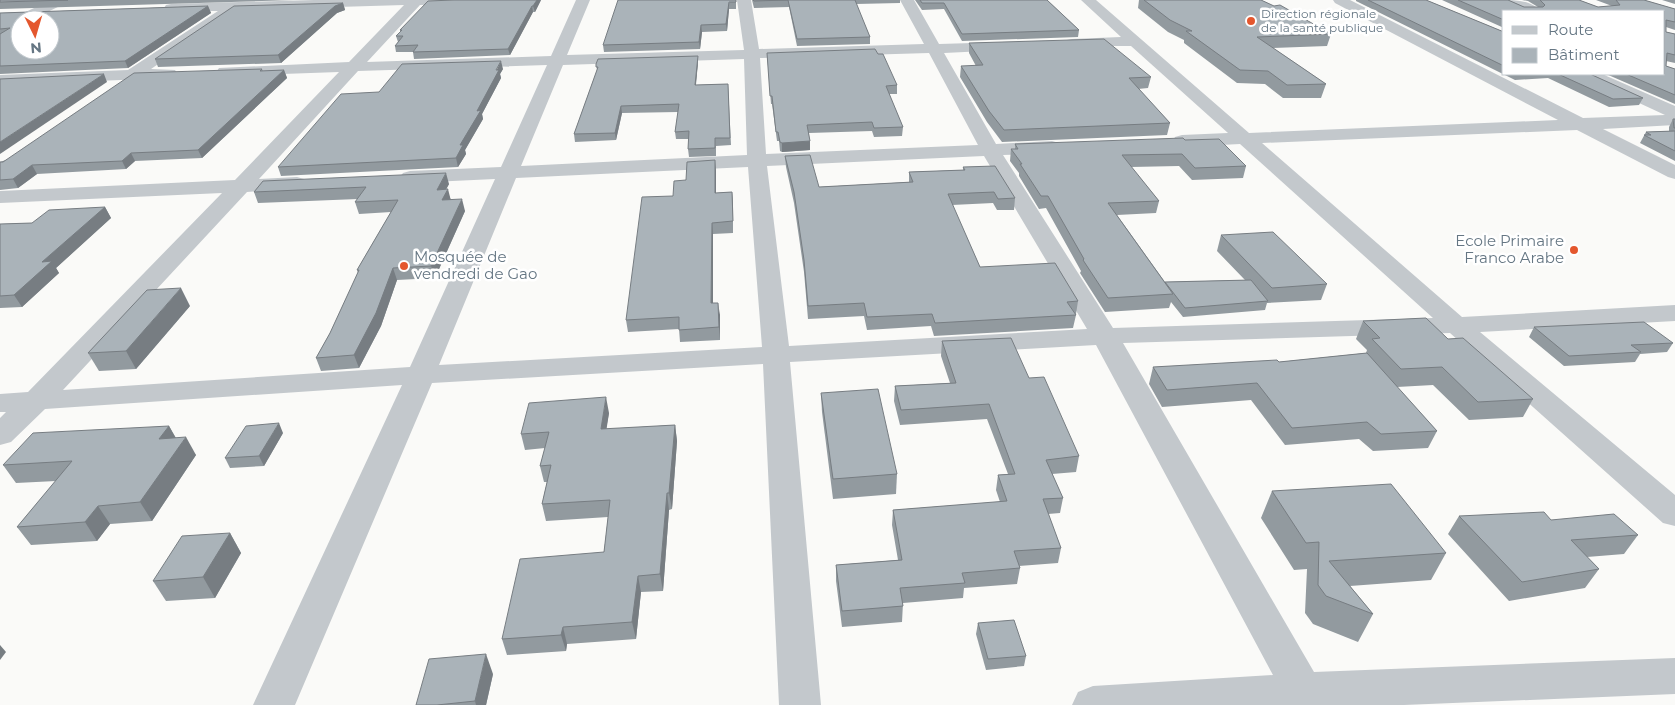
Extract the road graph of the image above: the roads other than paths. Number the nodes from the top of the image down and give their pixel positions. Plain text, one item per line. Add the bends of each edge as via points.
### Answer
1 (455, 0) edge
2 (583, 0) edge
3 (744, 0) edge
4 (907, 0) edge
5 (1088, 0) edge
6 (1340, 0) edge
7 (1508, 0) edge
8 (416, 1) edge
9 (62, 6) edge
10 (234, 6) junction
11 (154, 9) edge
12 (46, 10) edge
13 (1531, 10) edge
14 (1133, 41) junction
15 (1053, 44) edge
16 (1024, 45) edge
17 (934, 49) junction
18 (752, 54) junction
19 (557, 59) junction
20 (354, 66) junction
21 (210, 71) edge
22 (181, 72) edge
23 (133, 74) junction
24 (1590, 75) edge
25 (0, 80) edge
26 (109, 90) edge
27 (1675, 113) edge
28 (1675, 120) edge
29 (1581, 124) junction
30 (1245, 138) junction
31 (1167, 142) edge
32 (1069, 146) edge
33 (990, 150) junction
34 (758, 162) junction
35 (508, 173) junction
36 (1675, 173) edge
37 (389, 178) edge
38 (319, 182) edge
39 (239, 185) junction
40 (0, 197) edge
41 (1675, 313) edge
42 (1456, 325) junction
43 (1105, 336) junction
44 (776, 355) junction
45 (421, 374) junction
46 (36, 400) junction
47 (0, 403) edge
48 (0, 435) edge
49 (1675, 514) edge
50 (1675, 676) edge
51 (1307, 698) edge
52 (274, 705) edge
53 (800, 705) edge
54 (1093, 705) edge

1 - 8 street
2 - 19 street
3 - 18 street
4 - 17 street
5 - 14 street
6 - 29 street
7 - 13 street
8 - 10 street
8 - 20 street
9 - 12 street
10 - 11 street
10 - 23 street
14 - 15 street
14 - 30 street
16 - 17 street
17 - 18 street
17 - 33 street
18 - 19 street
18 - 34 street
19 - 20 street
19 - 35 street
20 - 21 street
20 - 39 street
22 - 23 street
23 - 25 street
23 - 26 street
24 - 27 street
28 - 29 street
29 - 30 street
29 - 36 street
30 - 31 street
30 - 42 street
32 - 33 street
33 - 34 street
33 - 43 street
34 - 35 street
34 - 44 street
35 - 37 street
35 - 45 street
38 - 39 street
39 - 40 street
39 - 46 street
41 - 42 street
42 - 43 street
42 - 49 street
43 - 44 street
43 - 51 street
44 - 45 street
44 - 53 street
45 - 46 street
45 - 52 street
46 - 47 street
46 - 48 street
50 - 51 street
51 - 54 street

